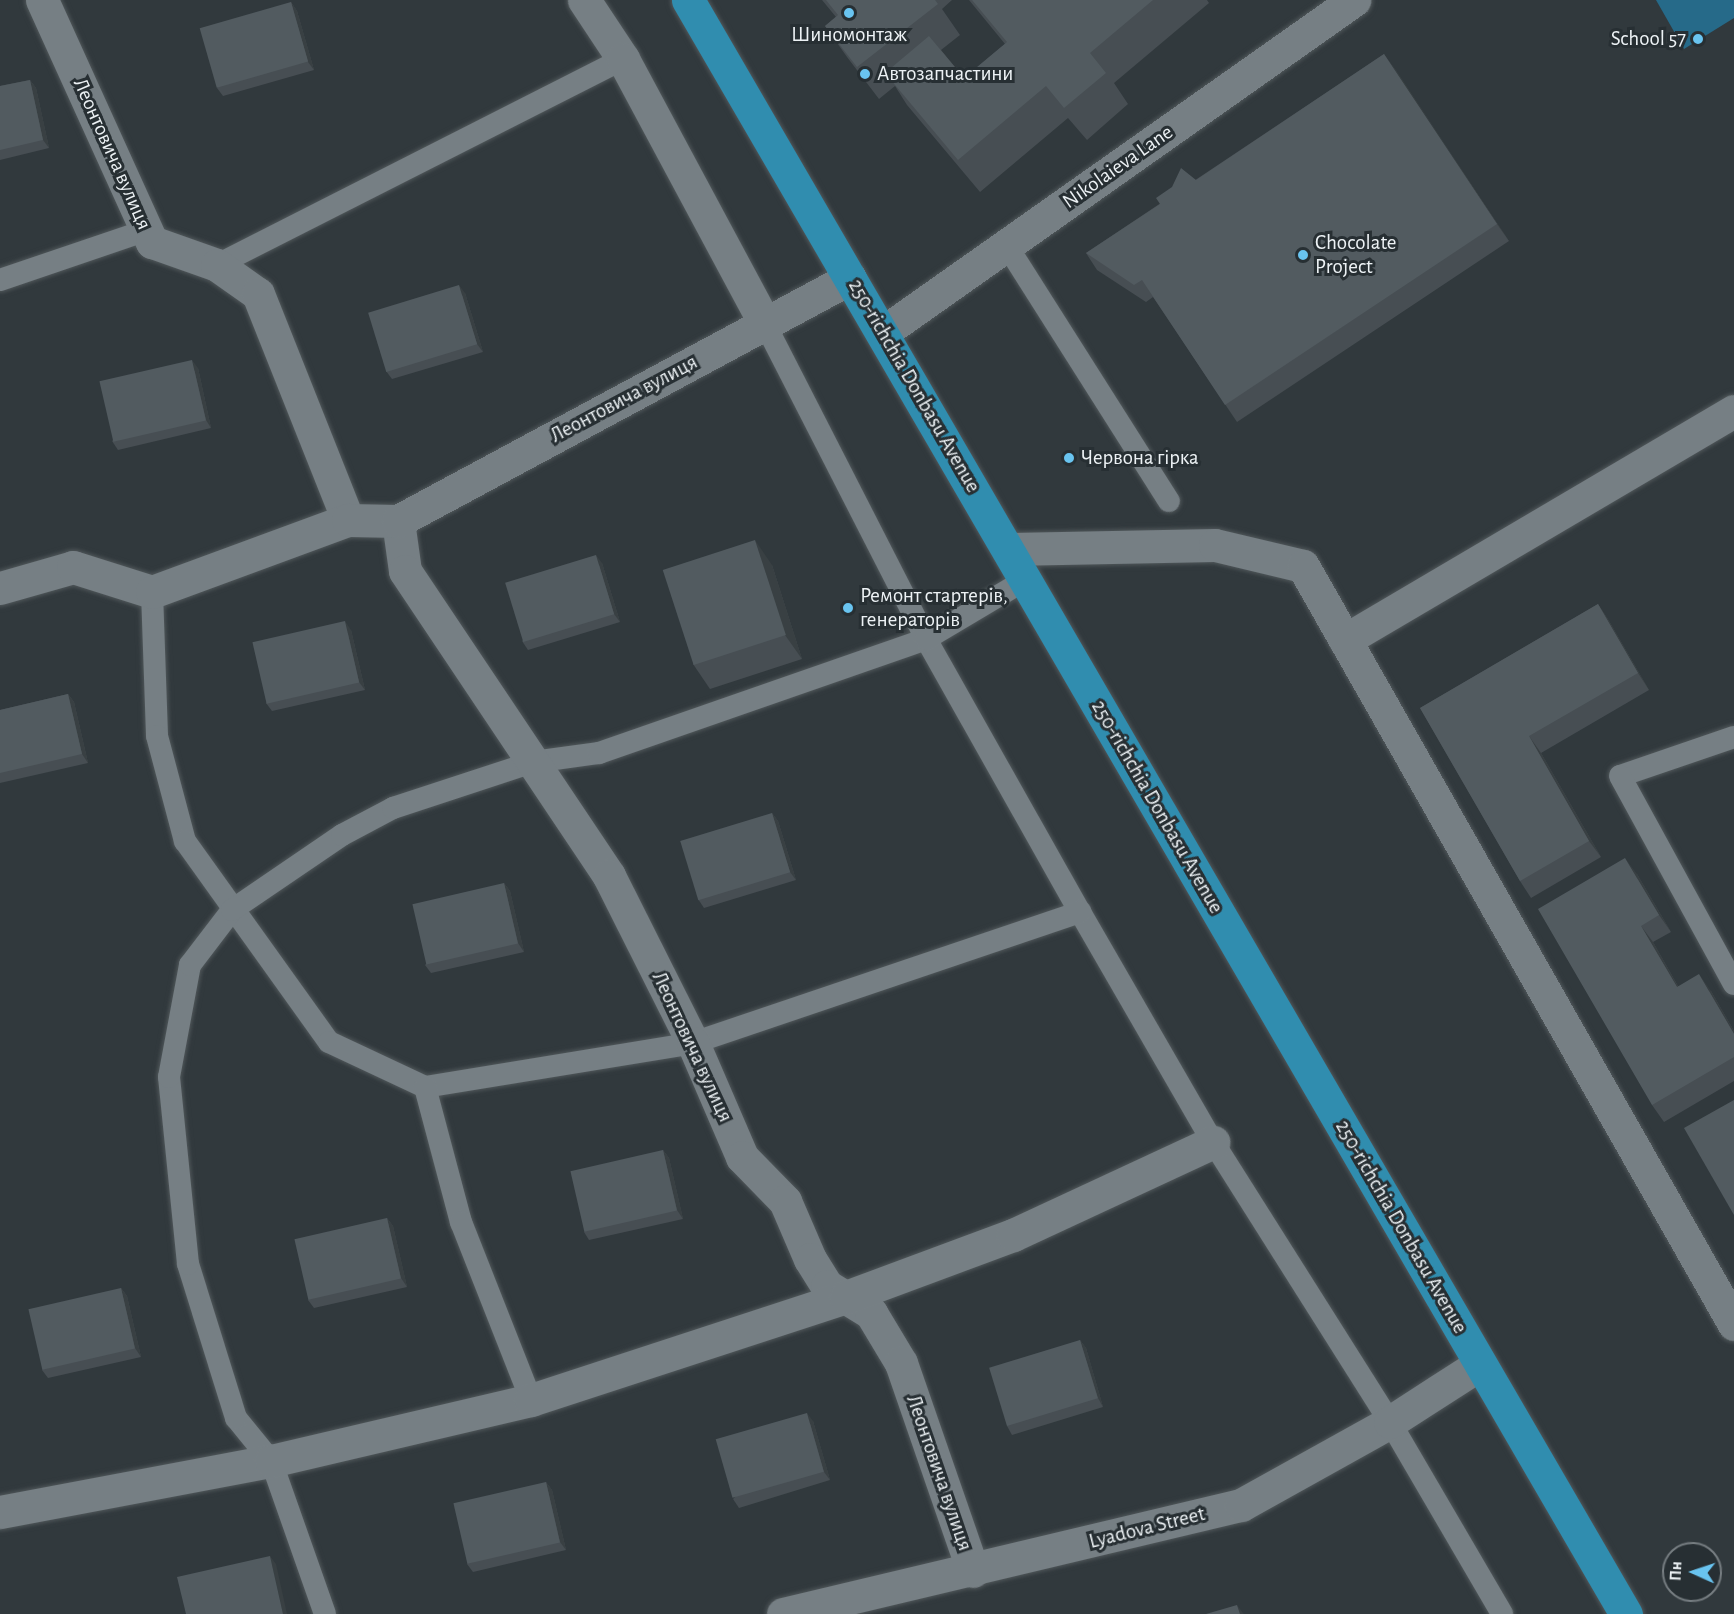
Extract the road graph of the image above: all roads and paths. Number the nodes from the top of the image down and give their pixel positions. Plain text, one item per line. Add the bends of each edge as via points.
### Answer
1 (42, 0) edge
2 (584, 0) edge
3 (688, 0) edge
4 (1354, 0) edge
5 (623, 59) junction
6 (147, 230) junction
7 (1007, 246) junction
8 (218, 265) junction
9 (850, 278) junction
10 (0, 280) edge
11 (764, 322) junction
12 (882, 333) junction
13 (1734, 411) edge
14 (1169, 501) dead end
15 (348, 520) junction
16 (398, 521) junction
17 (1010, 549) junction
18 (1025, 580) junction
19 (0, 588) edge
20 (152, 592) junction
21 (926, 639) junction
22 (1345, 640) junction
23 (1734, 737) edge
24 (532, 762) junction
25 (232, 910) junction
26 (1080, 912) junction
27 (1734, 984) edge
28 (693, 1043) junction
29 (425, 1088) junction
30 (1213, 1142) junction
31 (846, 1297) junction
32 (1734, 1324) edge
33 (1480, 1364) junction
34 (531, 1400) junction
35 (1390, 1422) junction
36 (271, 1461) junction
37 (0, 1512) edge
38 (973, 1571) junction
39 (325, 1614) edge
40 (783, 1614) edge
41 (1502, 1614) edge
42 (1626, 1614) edge

1 - 6 street, Леонтовича вулиця
2 - 5 street
3 - 9 main road, 250-richchia Donbasu Avenue
4 - 7 street, Nikolaieva Lane
5 - 8 lane
5 - 11 street
6 - 8 street, Леонтовича вулиця via 152,242
6 - 10 lane
7 - 12 street, Nikolaieva Lane
7 - 14 lane
8 - 15 street, Леонтовича вулиця via 258,294
9 - 11 street, Леонтовича вулиця
9 - 12 main road, 250-richchia Donbasu Avenue
11 - 16 street, Леонтовича вулиця
11 - 21 lane
12 - 17 main road, 250-richchia Donbasu Avenue
13 - 22 street
15 - 16 street, Леонтовича вулиця
15 - 20 street, Леонтовича вулиця
16 - 24 street, Леонтовича вулиця via 405,571
17 - 18 main road, 250-richchia Donbasu Avenue
17 - 22 street via 1215,545 1303,566
18 - 21 lane
18 - 33 main road, 250-richchia Donbasu Avenue
19 - 20 street via 73,567
20 - 25 lane via 158,735 185,841
21 - 24 lane via 599,753
21 - 26 lane
22 - 32 street
23 - 27 lane via 1620,776
24 - 25 lane via 393,808 342,835
24 - 28 street, Леонтовича вулиця via 609,876
25 - 29 lane via 329,1042
25 - 36 lane via 190,965 169,1077 188,1264 236,1418
26 - 28 lane
26 - 30 lane
28 - 29 lane
28 - 31 street, Леонтовича вулиця via 742,1157 785,1202 810,1259 827,1286
29 - 34 lane via 461,1222
30 - 31 street via 1013,1235
30 - 35 lane
31 - 34 street
31 - 38 street, Леонтовича вулиця via 871,1312 902,1363
33 - 35 street, Lyadova Street
33 - 42 main road, 250-richchia Donbasu Avenue
34 - 36 street
35 - 38 street, Lyadova Street via 1241,1504
35 - 41 lane
36 - 37 street
36 - 39 lane
38 - 40 street, Lyadova Street

